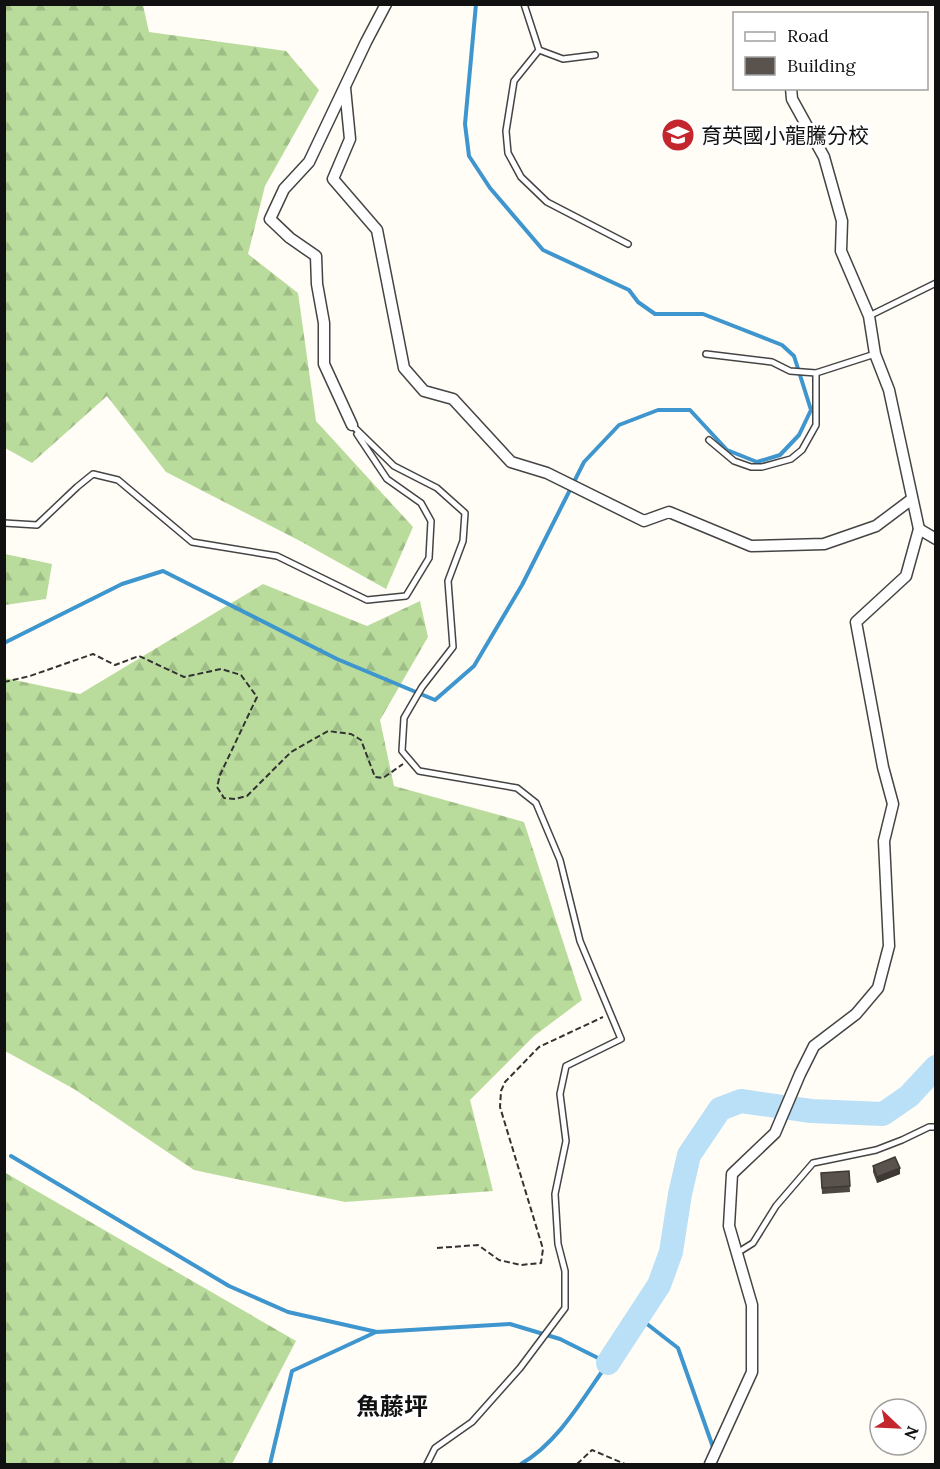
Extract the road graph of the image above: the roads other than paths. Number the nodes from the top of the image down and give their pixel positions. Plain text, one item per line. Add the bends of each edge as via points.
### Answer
1 (386, 4) edge
2 (524, 4) edge
3 (538, 50) junction
4 (595, 55) dead end
5 (345, 88) junction
6 (791, 90) edge
7 (628, 244) dead end
8 (936, 283) edge
9 (869, 316) junction
10 (706, 354) dead end
11 (874, 354) junction
12 (816, 372) junction
13 (352, 425) junction
14 (709, 440) dead end
15 (912, 499) junction
16 (4, 523) edge
17 (919, 530) junction
18 (936, 538) edge
19 (936, 1127) edge
20 (737, 1253) junction
21 (428, 1464) edge
22 (710, 1464) edge

1 - 5 street
2 - 3 lane
3 - 4 lane via 562,59
3 - 7 lane via 514,81 506,131 508,153 521,177 547,202
5 - 13 street via 309,162 284,189 270,219 316,256 316,284 324,322 324,364
5 - 15 street via 350,139 333,179 377,230 404,368 424,391 453,399 511,462 547,473 644,521 669,512 750,546 824,544 876,526
6 - 9 street via 792,99 824,157 842,221 841,251
8 - 9 lane
9 - 11 street
10 - 12 lane via 772,362 790,371
11 - 12 lane
11 - 15 street via 889,390
12 - 14 lane via 816,425 802,450 791,459 751,467 734,461
13 - 16 lane via 387,479 421,503 431,520 429,558 406,596 367,600 277,556 192,542 118,480 93,474 37,525
13 - 21 lane via 394,466 437,488 465,513 463,542 448,581 453,647 404,718 402,751 419,771 517,788 536,803 560,860 580,941 621,1039 567,1066 560,1094 566,1141 555,1194 558,1244 565,1270 565,1308 520,1368 472,1422 435,1448
15 - 17 street
17 - 18 street
17 - 20 street via 906,576 856,622 893,804 884,841 890,946 878,988 856,1014 814,1046 775,1133 732,1174 729,1226
19 - 20 lane via 876,1150 813,1163 776,1206 753,1243
20 - 22 street via 752,1305 752,1372

